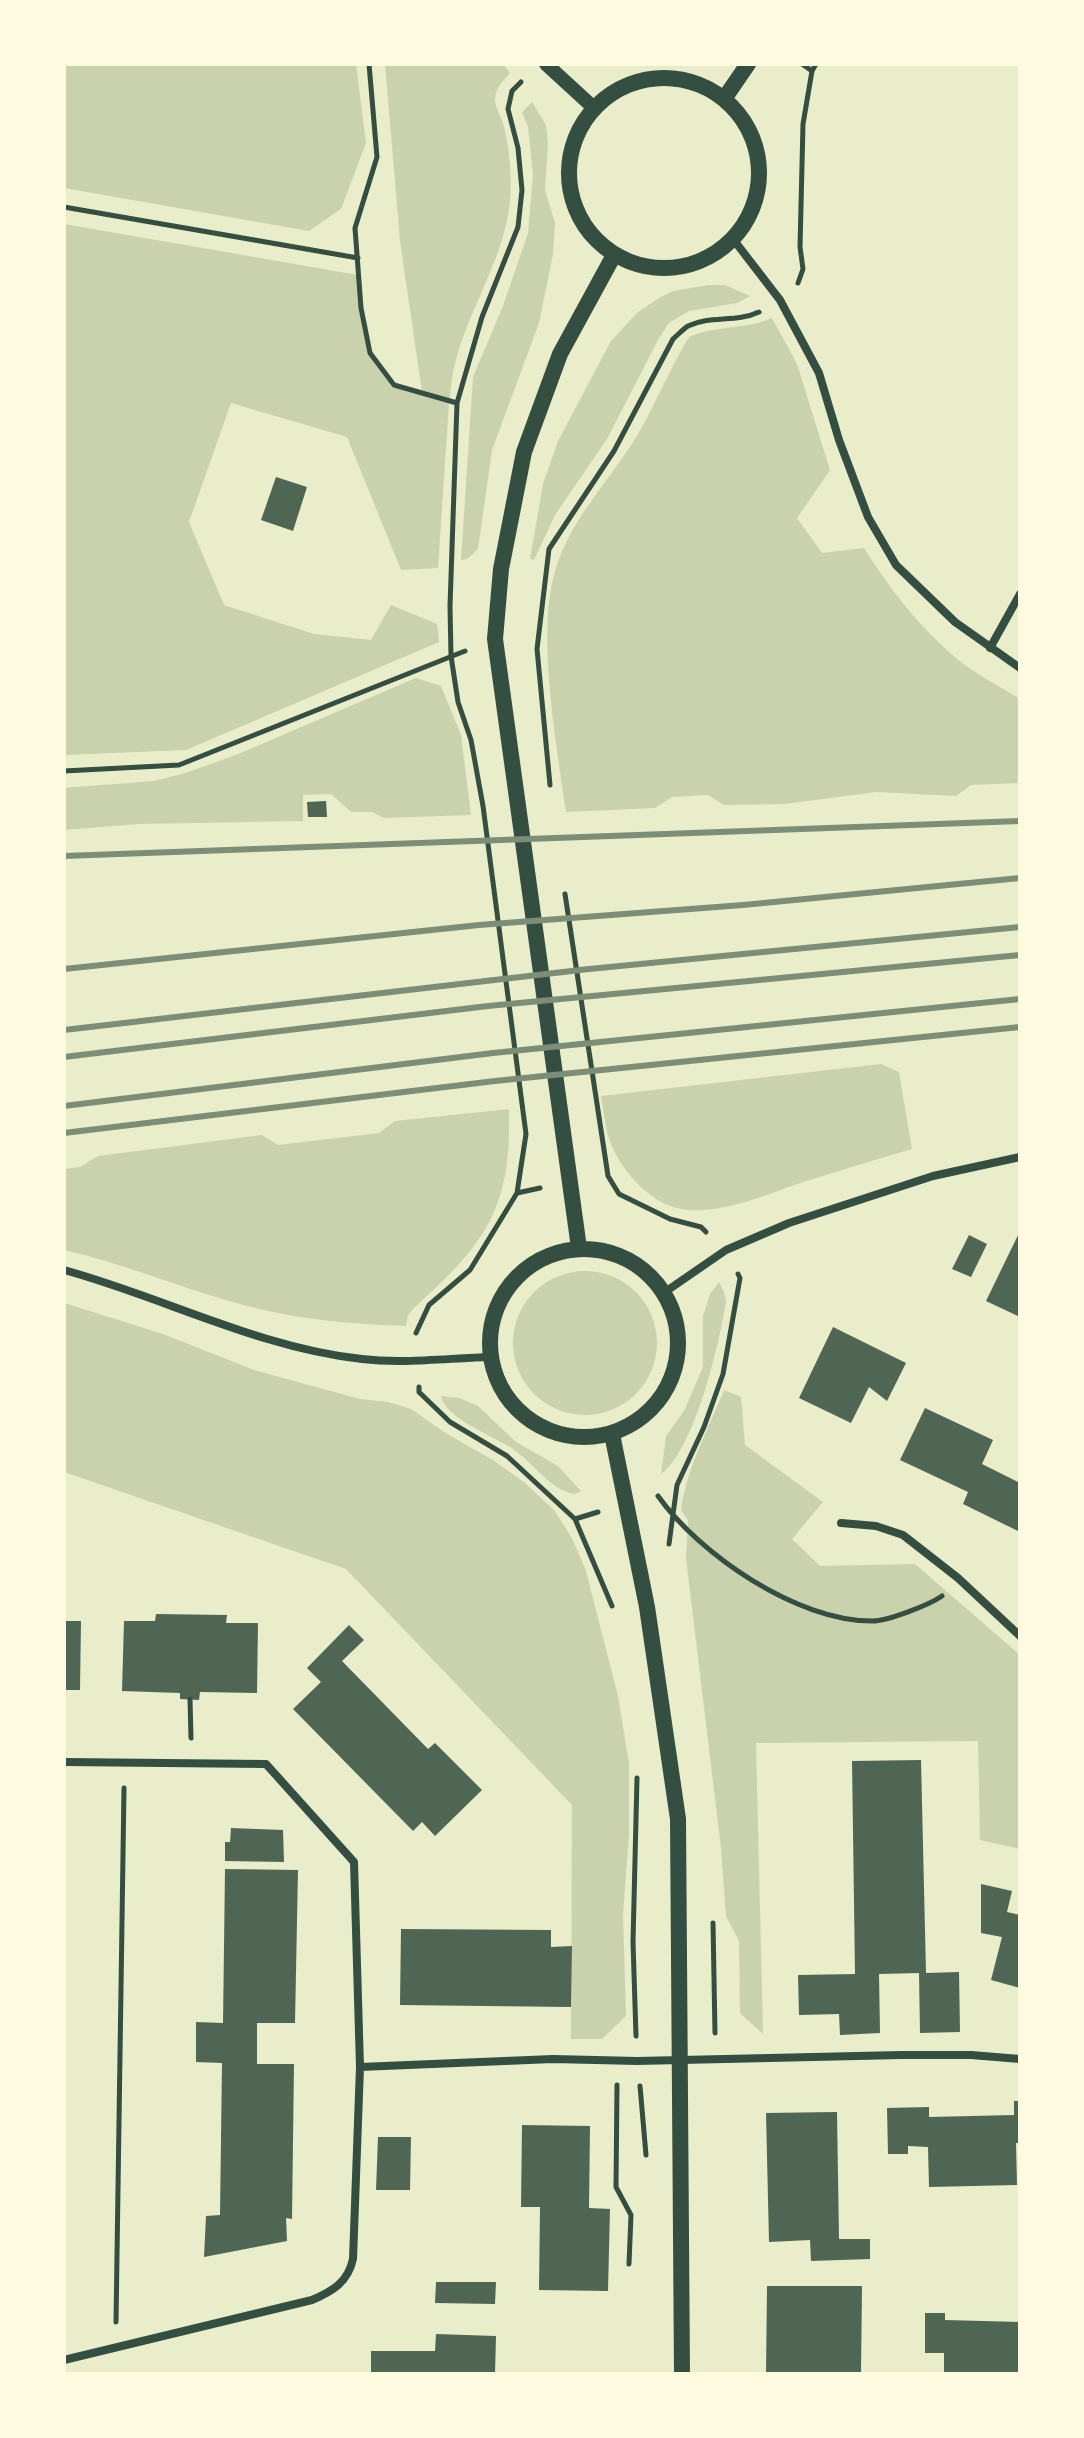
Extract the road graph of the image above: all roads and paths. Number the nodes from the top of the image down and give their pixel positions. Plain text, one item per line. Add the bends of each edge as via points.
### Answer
1 (369, 64) edge
2 (546, 64) edge
3 (748, 64) edge
4 (802, 64) edge
5 (816, 64) edge
6 (812, 71) junction
7 (530, 73) dead end
8 (724, 99) junction
9 (594, 108) junction
10 (64, 207) edge
11 (733, 239) junction
12 (614, 255) junction
13 (358, 258) junction
14 (780, 300) junction
15 (457, 403) junction
16 (1020, 594) edge
17 (495, 639) junction
18 (990, 648) junction
19 (451, 656) junction
20 (1020, 668) edge
21 (64, 771) edge
22 (551, 797) dead end
23 (564, 888) dead end
24 (1020, 1157) edge
25 (579, 1248) junction
26 (726, 1250) junction
27 (64, 1270) edge
28 (665, 1292) junction
29 (491, 1357) junction
30 (416, 1359) junction
31 (612, 1434) junction
32 (841, 1523) dead end
33 (958, 1578) junction
34 (613, 1609) dead end
35 (1020, 1636) edge
36 (190, 1699) dead end
37 (64, 1762) edge
38 (125, 1763) junction
39 (191, 1764) junction
40 (637, 1777) dead end
41 (1020, 2059) edge
42 (617, 2060) junction
43 (637, 2061) junction
44 (680, 2061) junction
45 (360, 2067) junction
46 (646, 2160) dead end
47 (629, 2264) dead end
48 (115, 2348) junction
49 (64, 2360) edge
50 (682, 2374) edge

1 - 13 path via 377,157 355,228
2 - 9 street
3 - 8 main road
4 - 6 path
5 - 6 path
6 - 14 path via 803,124 803,269 798,284
7 - 15 path via 512,91 508,109 522,190 518,227 482,317
8 - 9 main road via 672,78 643,80 616,90
8 - 11 main road via 745,122 757,151 759,182 751,213
9 - 12 main road via 569,158 569,186 592,237
10 - 13 path
11 - 12 main road via 707,258 676,268 644,267
11 - 14 street
12 - 17 main road via 560,354 524,452 501,569
13 - 15 path via 370,353 394,385
14 - 18 street via 819,373 868,517 896,565
14 - 22 path via 754,315 688,326 673,339 614,451 549,549 537,649
15 - 19 path
16 - 18 street
17 - 19 path
17 - 25 main road
18 - 20 street
19 - 21 path via 179,765
19 - 30 path via 483,806 526,1134 517,1193 470,1270 429,1305 416,1333
23 - 26 path via 608,1176 619,1194 670,1219 701,1227
24 - 26 street via 933,1176 789,1223
25 - 28 main road via 612,1252 643,1267
25 - 29 main road via 549,1255 522,1272 502,1296 491,1325
26 - 28 street
26 - 33 path via 740,1278 723,1374 677,1485 671,1515 725,1563 774,1593 833,1615 875,1622 939,1599
27 - 30 street via 300,1347 363,1359
28 - 31 main road via 678,1325 678,1360 666,1392 642,1418
29 - 30 street
29 - 31 main road via 496,1379 524,1416 565,1436
30 - 34 path via 419,1392 431,1405 507,1456 575,1519
31 - 44 main road via 647,1607 678,1819
32 - 33 street via 903,1535
33 - 35 street
36 - 39 path
37 - 38 street
38 - 39 street
38 - 48 path
39 - 45 street via 266,1764 354,1862
40 - 43 path
41 - 44 street via 901,2055
42 - 43 street
42 - 45 street
42 - 47 path via 616,2187 631,2215
43 - 44 street
43 - 46 path
44 - 50 main road
45 - 48 street via 353,2259 345,2279 312,2300
48 - 49 street

